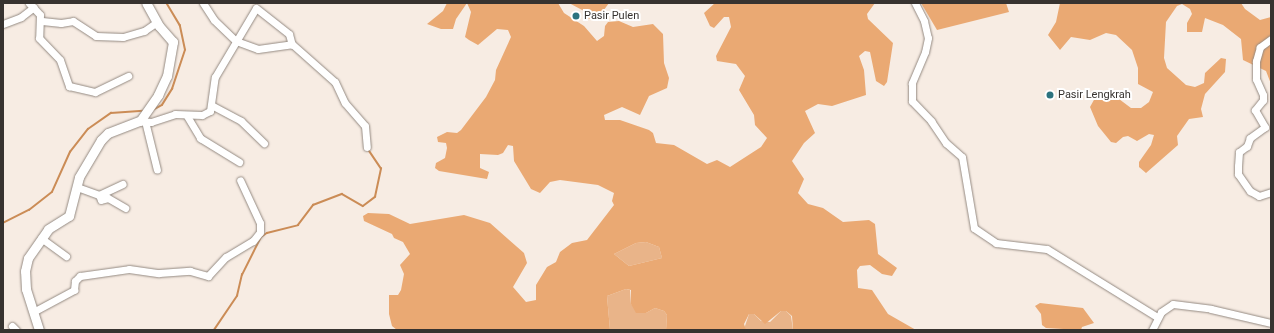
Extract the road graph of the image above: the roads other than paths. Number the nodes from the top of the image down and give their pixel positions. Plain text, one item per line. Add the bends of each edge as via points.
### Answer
1 (146, 3) edge
2 (203, 3) edge
3 (915, 3) edge
4 (31, 5) edge
5 (42, 21) junction
6 (157, 22) junction
7 (3, 24) edge
8 (1271, 39) edge
9 (236, 41) junction
10 (292, 45) junction
11 (128, 76) dead end
12 (213, 106) junction
13 (187, 116) junction
14 (142, 120) junction
15 (264, 143) dead end
16 (366, 147) dead end
17 (239, 162) dead end
18 (157, 170) dead end
19 (240, 180) dead end
20 (123, 184) dead end
21 (77, 187) junction
22 (1271, 192) edge
23 (99, 195) junction
24 (125, 208) dead end
25 (42, 238) junction
26 (66, 256) dead end
27 (33, 312) junction
28 (1157, 317) junction
29 (1271, 323) edge
30 (38, 330) edge
31 (1152, 330) edge

1 - 6 street
2 - 9 street via 214,20
3 - 28 street via 924,21 928,38 912,83 912,101 931,121 946,144 962,157 974,228 996,242 1047,249
4 - 5 street
4 - 7 street via 21,17
5 - 6 street via 73,21 96,36 123,37 144,31
5 - 11 street via 38,36 60,60 69,86 95,92
6 - 14 street via 171,39 172,55 167,76
8 - 22 street via 1260,47 1256,61 1256,79 1263,100 1255,110 1265,126 1250,138 1247,146 1239,152 1238,174 1250,191 1259,196
9 - 10 street via 258,49
9 - 10 street via 257,8 289,34
9 - 12 street via 216,77
10 - 16 street via 337,84 345,103 365,126
12 - 13 street via 207,114
12 - 15 street via 241,122
13 - 14 street via 175,114
13 - 17 street via 200,138
14 - 18 street
14 - 21 street via 105,136 83,170
19 - 27 street via 260,223 260,232 253,241 222,260 208,276 190,271 159,273 129,269 80,276 75,280 74,290
20 - 23 street
21 - 23 street
21 - 25 street via 68,217 48,229
23 - 24 street via 101,200 108,198
25 - 26 street
25 - 27 street via 28,258 25,271
27 - 30 street
28 - 29 street via 1167,307 1177,304
28 - 31 street

